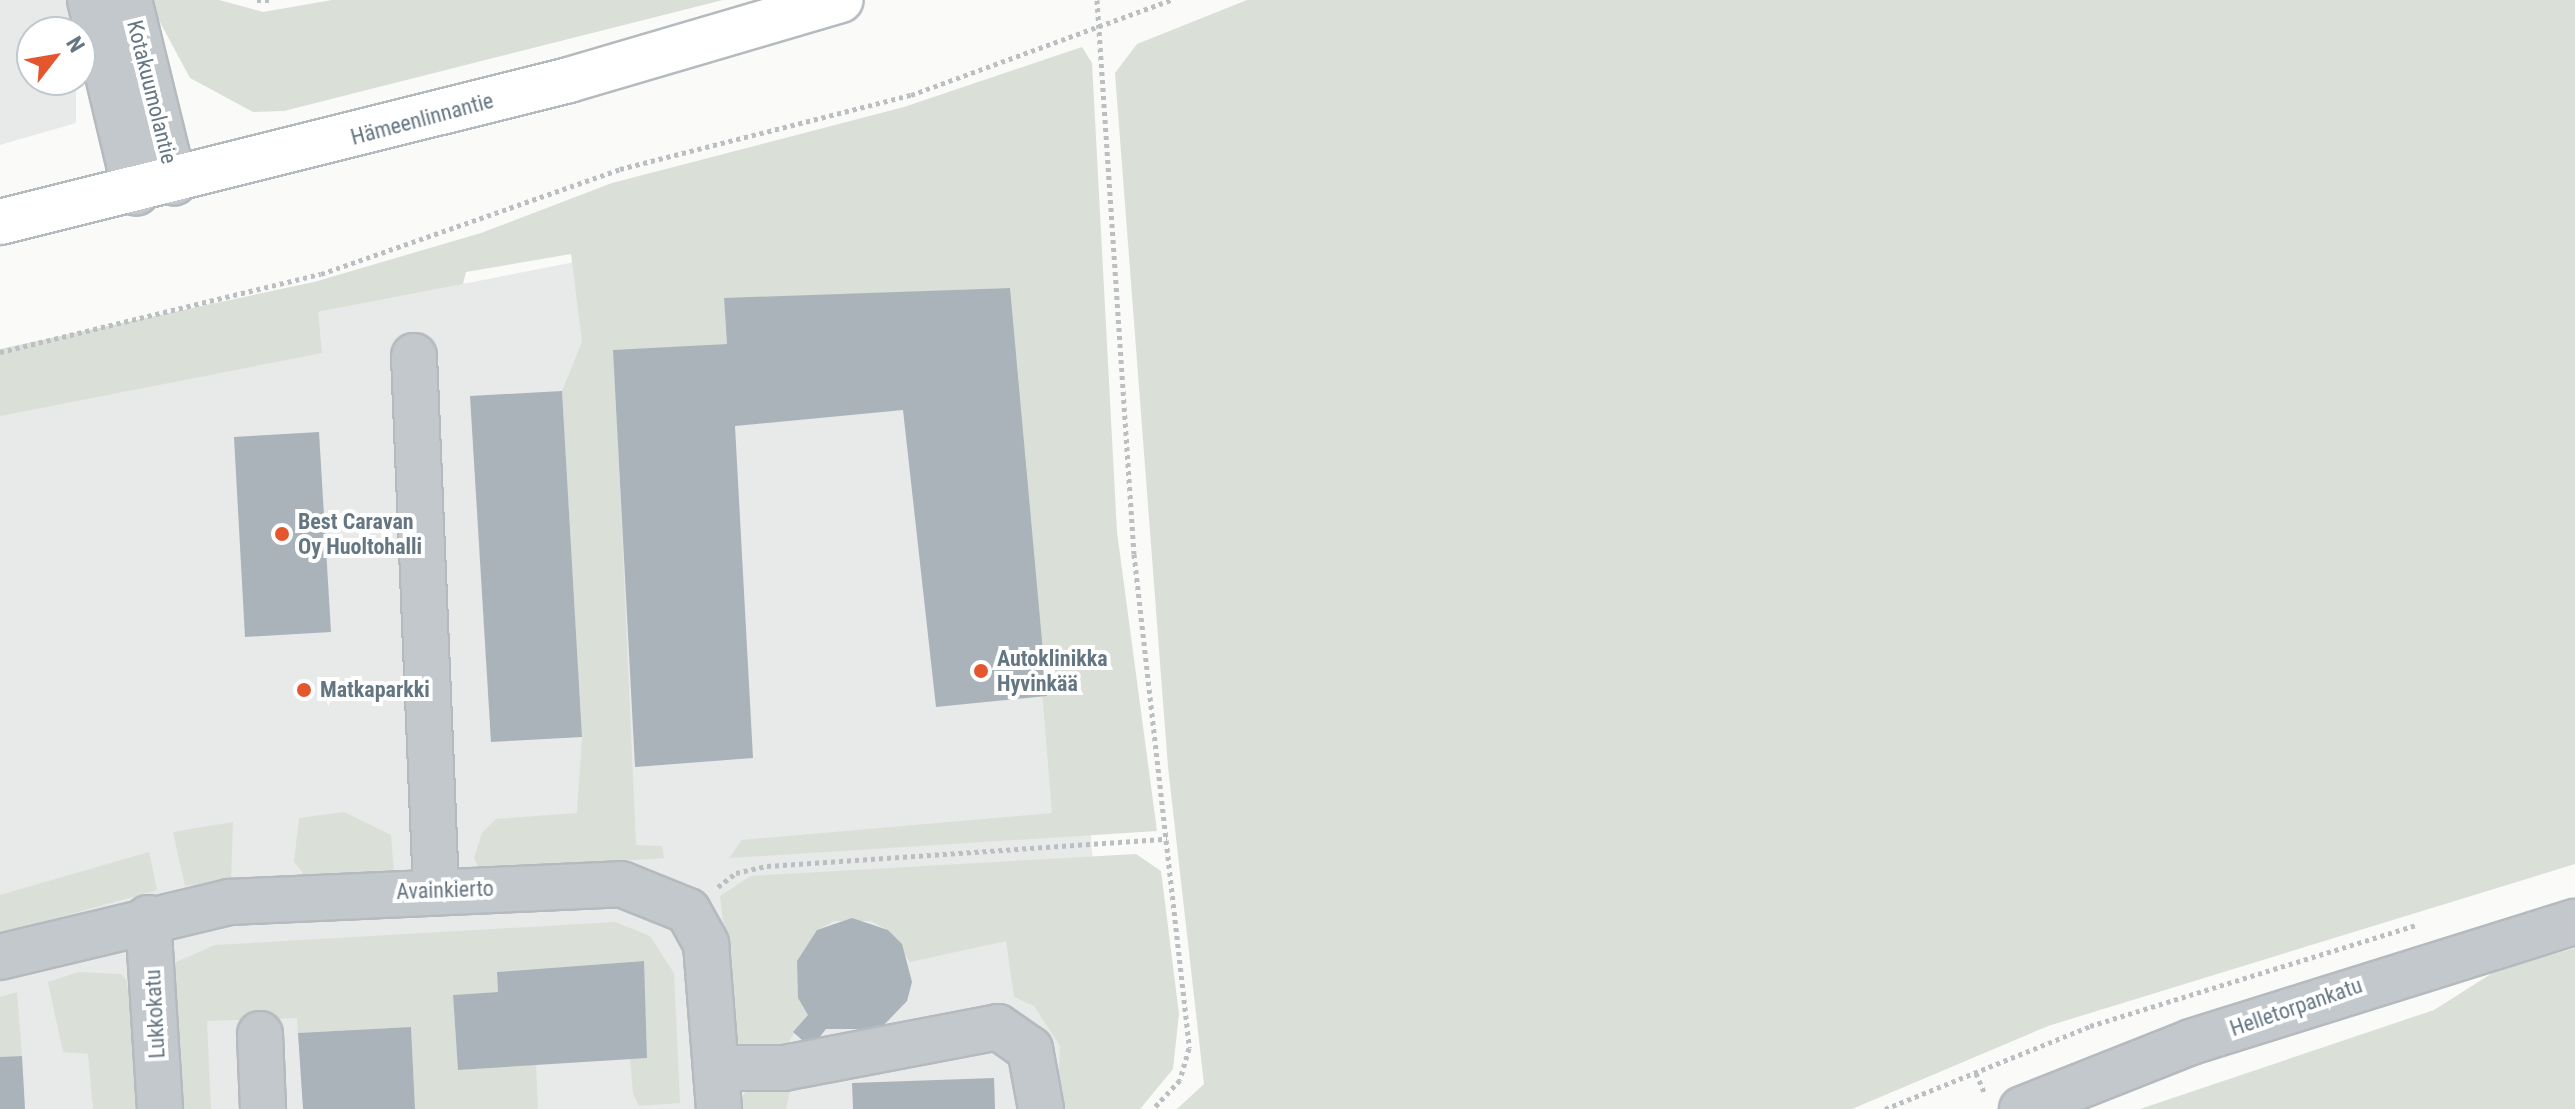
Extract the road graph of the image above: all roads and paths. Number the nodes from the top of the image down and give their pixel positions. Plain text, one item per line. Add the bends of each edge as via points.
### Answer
1 (90, 0) edge
2 (129, 0) edge
3 (257, 0) edge
4 (269, 0) edge
5 (840, 0) edge
6 (1097, 0) edge
7 (1171, 0) edge
8 (1099, 31) junction
9 (155, 188) junction
10 (0, 222) edge
11 (0, 352) edge
12 (414, 356) dead end
13 (1167, 839) junction
14 (436, 890) junction
15 (688, 911) junction
16 (148, 918) junction
17 (2575, 922) edge
18 (0, 957) edge
19 (260, 1034) dead end
20 (717, 1088) edge
21 (160, 1109) edge
22 (263, 1109) edge
23 (1041, 1109) edge
24 (1153, 1109) edge
25 (2022, 1109) edge

1 - 9 street, Kotakuumolantie
2 - 9 street, Kotakuumolantie
3 - 4 path
5 - 9 main road, Hämeenlinnantie via 569,80
6 - 8 path
7 - 8 path
8 - 11 path via 911,95 620,169 321,274
8 - 13 path via 1134,554
9 - 10 main road, Hämeenlinnantie
12 - 14 street
13 - 15 path via 767,866 736,873
13 - 24 path via 1189,1048 1180,1080
14 - 15 street, Avainkierto via 621,884
14 - 16 street, Avainkierto via 280,897
15 - 20 street via 706,944
16 - 18 street, Avainkierto
16 - 21 street, Lukkokatu
17 - 25 street, Helletorpankatu via 2191,1042
19 - 22 street
20 - 23 street via 784,1068 998,1027 1030,1049

